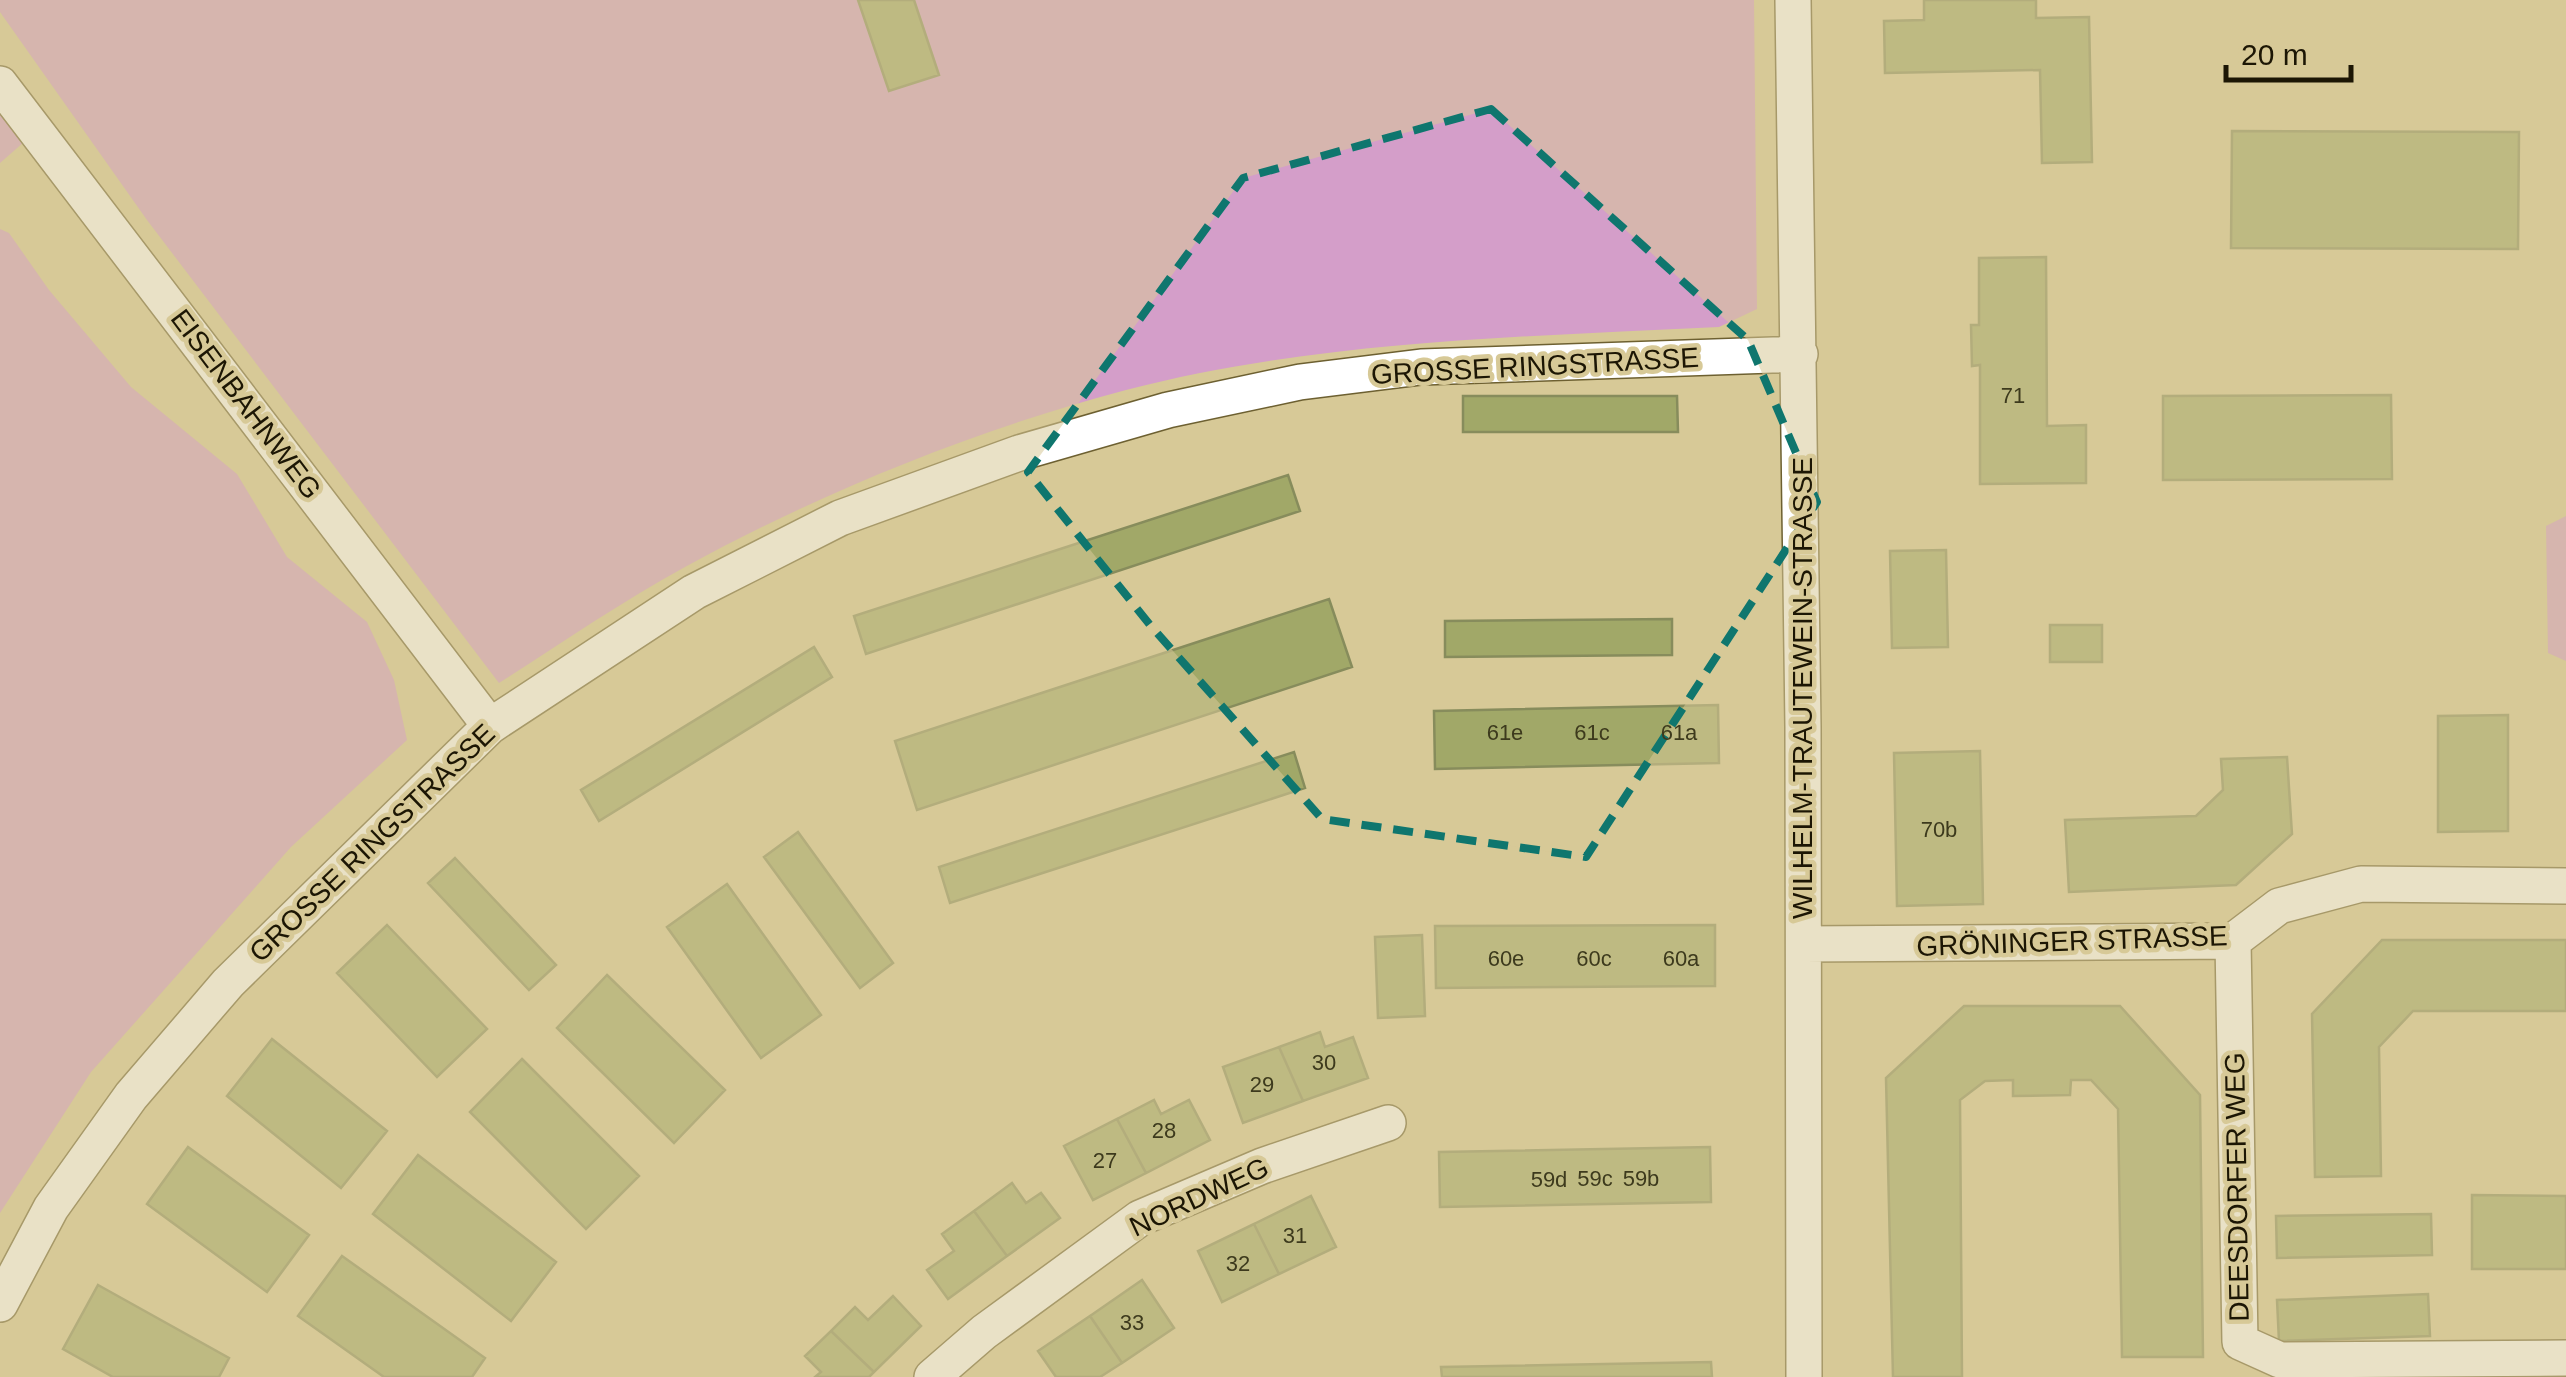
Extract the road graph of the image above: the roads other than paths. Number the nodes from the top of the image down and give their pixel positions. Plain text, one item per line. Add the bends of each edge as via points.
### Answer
1 (1793, 0) edge
2 (0, 84) edge
3 (1800, 354) junction
4 (490, 726) junction
5 (2566, 886) edge
6 (2233, 941) junction
7 (1804, 944) junction
8 (1388, 1123) dead end
9 (0, 1304) edge
10 (2566, 1358) edge
11 (932, 1377) edge
12 (1804, 1377) edge

1 - 3 street, WILHELM-TRAUTEWEIN-STRASSE
2 - 4 street, EISENBAHNWEG
3 - 4 street, GROSSE RINGSTRASSE via 1422,367 1300,382 1130,421 840,518 694,592
3 - 7 street, WILHELM-TRAUTEWEIN-STRASSE
4 - 9 street, GROSSE RINGSTRASSE via 228,983 132,1096 51,1208
5 - 6 street, GRÖNINGER STRASSE via 2361,884 2279,906
6 - 7 street, GRÖNINGER STRASSE
6 - 10 street, DEESDORFER WEG via 2240,1342 2280,1360
7 - 12 street, WILHELM-TRAUTEWEIN-STRASSE
8 - 11 street, NORDWEG via 1140,1218

